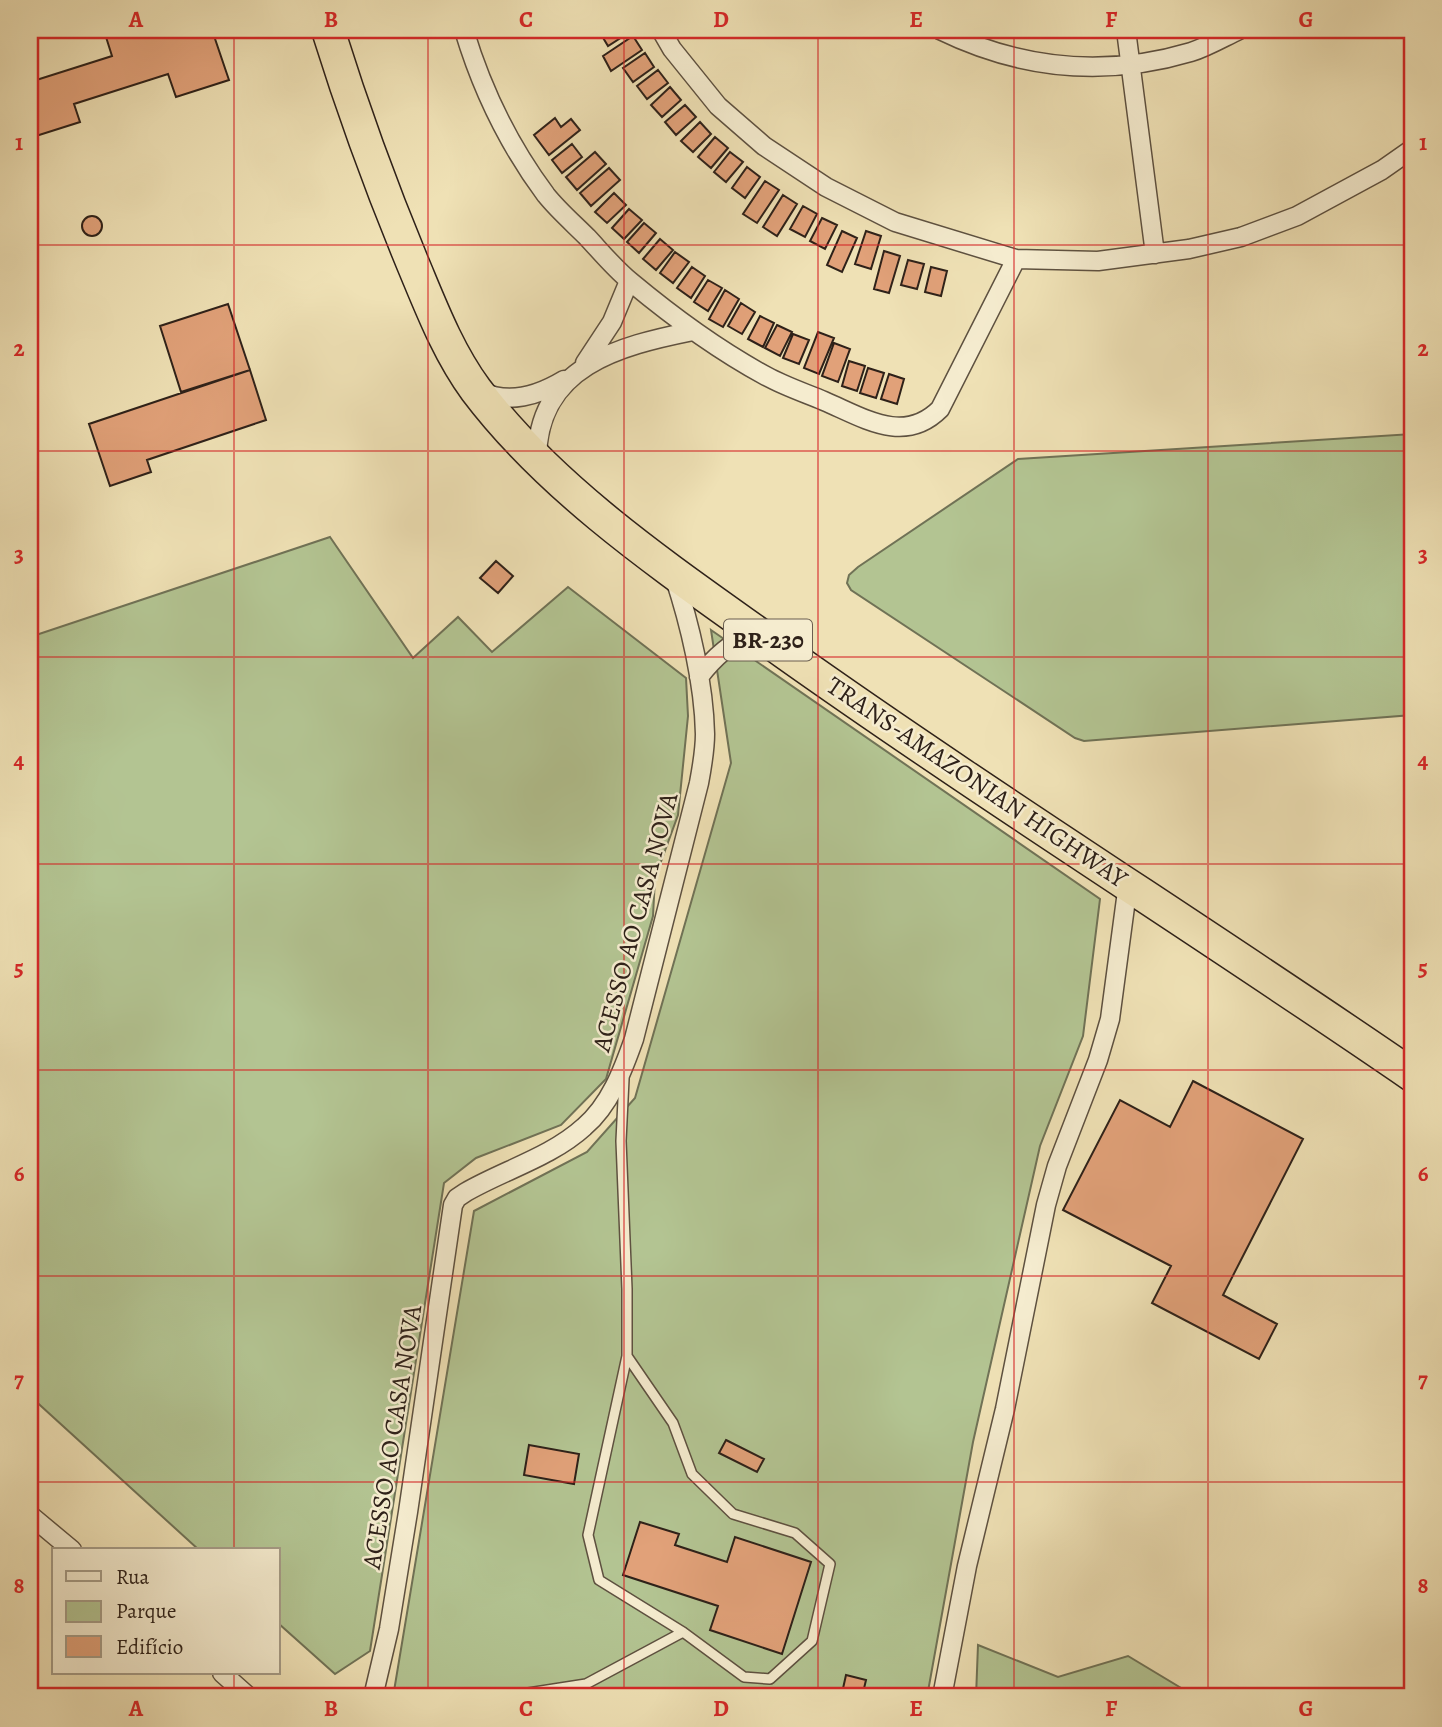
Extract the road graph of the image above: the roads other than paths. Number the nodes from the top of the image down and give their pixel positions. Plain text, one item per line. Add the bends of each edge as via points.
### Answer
1 (328, 30) edge
2 (464, 30) edge
3 (661, 30) edge
4 (940, 30) edge
5 (1126, 30) edge
6 (1239, 30) edge
7 (1131, 65) junction
8 (1412, 149) edge
9 (1155, 254) junction
10 (1016, 259) junction
11 (629, 281) junction
12 (693, 331) junction
13 (578, 371) junction
14 (475, 388) junction
15 (537, 458) junction
16 (673, 573) junction
17 (755, 631) junction
18 (699, 677) junction
19 (1128, 884) junction
20 (625, 1066) junction
21 (1412, 1075) edge
22 (627, 1356) junction
23 (30, 1516) edge
24 (70, 1548) edge
25 (683, 1632) junction
26 (223, 1674) edge
27 (249, 1697) edge
28 (373, 1697) edge
29 (502, 1697) edge
30 (942, 1697) edge

1 - 14 highway, TRANS-AMAZONIAN HIGHWAY / BR-230 via 392,214 436,319
2 - 11 street via 484,91 524,163 548,197
3 - 10 street via 718,106 764,146 826,187 895,222
4 - 7 street via 1003,55 1045,64 1081,68
5 - 7 street
6 - 7 street via 1192,52
7 - 9 street
8 - 9 street via 1297,216 1241,237
9 - 10 street via 1098,261
10 - 12 street via 940,409 912,427 883,425 767,377
11 - 12 street
11 - 13 street via 606,333
12 - 13 street via 620,349
13 - 14 street via 540,393 515,398
13 - 15 street via 549,405 537,437
14 - 15 highway, TRANS-AMAZONIAN HIGHWAY / BR-230
15 - 16 highway, TRANS-AMAZONIAN HIGHWAY / BR-230
16 - 17 highway, TRANS-AMAZONIAN HIGHWAY / BR-230
16 - 18 street, ACESSO AO CASA NOVA
17 - 18 street via 714,657
17 - 19 highway, TRANS-AMAZONIAN HIGHWAY / BR-230 via 904,737
18 - 20 street, ACESSO AO CASA NOVA via 705,735 699,783
19 - 21 highway, TRANS-AMAZONIAN HIGHWAY / BR-230
19 - 30 street via 1110,1019 1046,1205
20 - 22 lane via 621,1141
20 - 28 street, ACESSO AO CASA NOVA via 585,1126 567,1140 466,1192 453,1205 404,1538
22 - 25 lane via 588,1535 600,1580
22 - 25 lane via 673,1423 692,1474 733,1514 795,1534 830,1564 812,1641 770,1679 744,1677
23 - 24 street
25 - 29 lane via 586,1684
26 - 27 street

